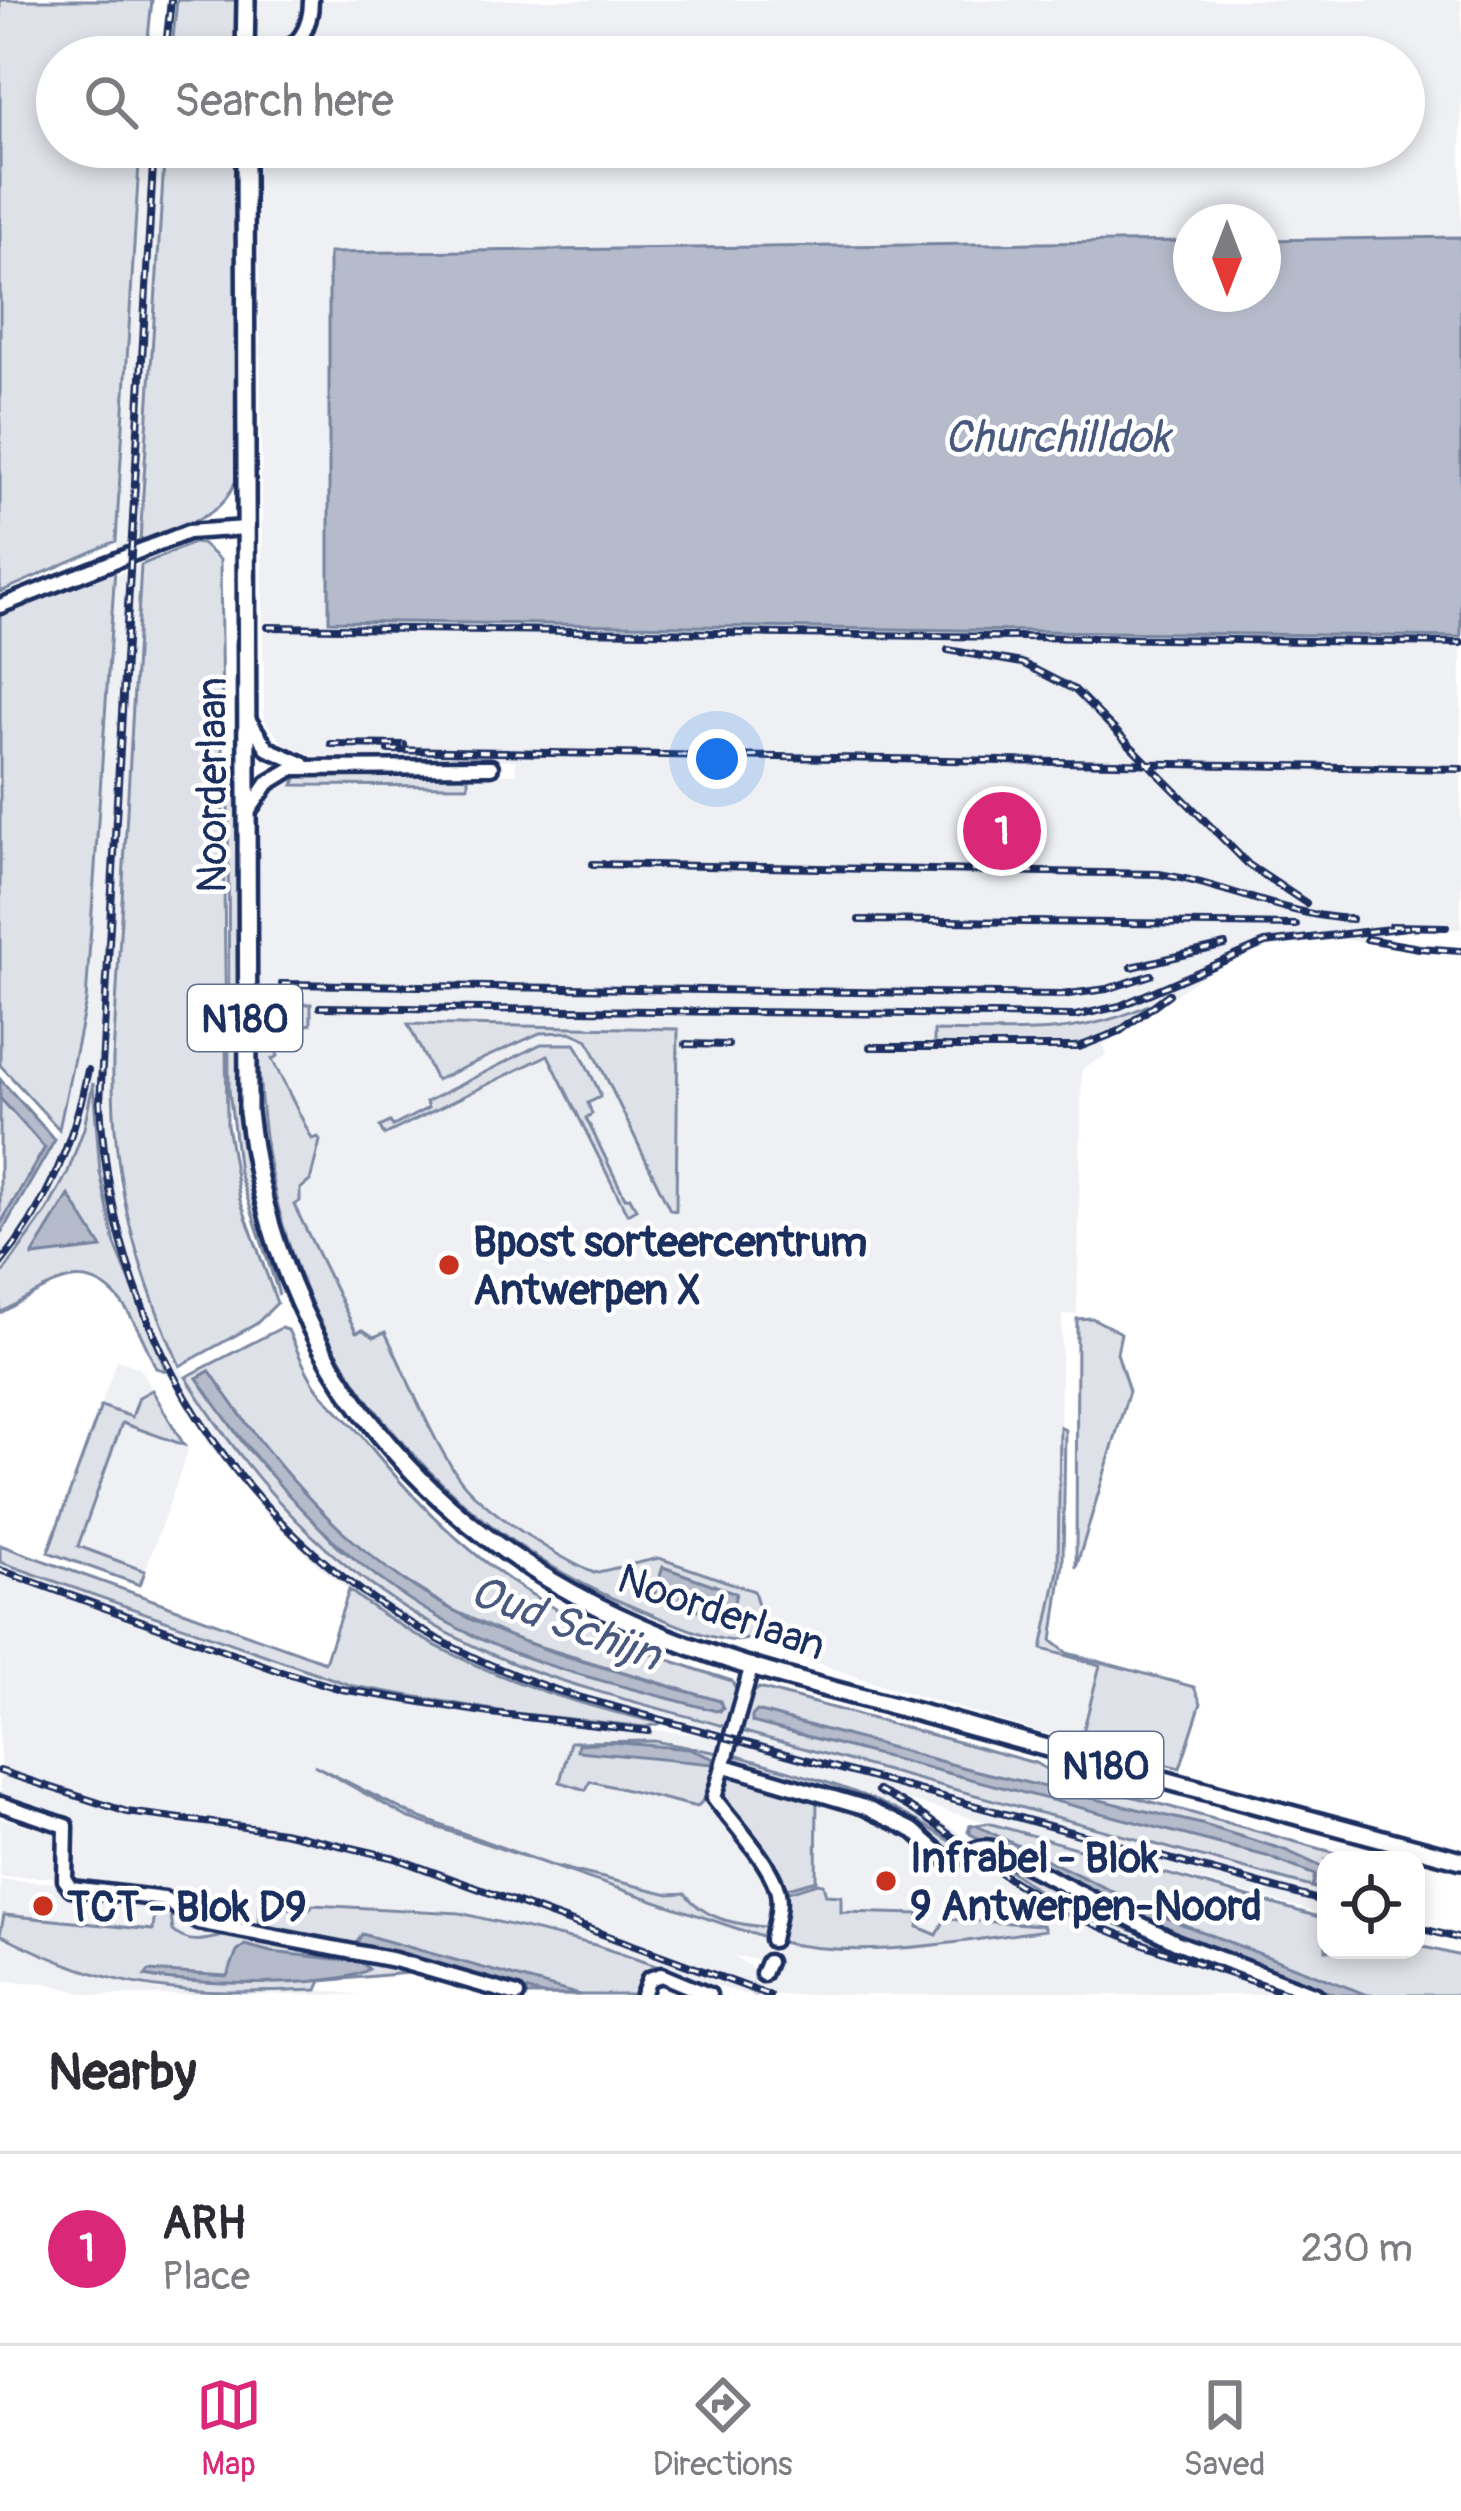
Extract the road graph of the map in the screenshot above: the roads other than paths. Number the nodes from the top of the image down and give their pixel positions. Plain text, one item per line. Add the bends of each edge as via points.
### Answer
1 (246, 0) edge
2 (310, 0) edge
3 (245, 36) edge
4 (303, 36) edge
5 (245, 168) edge
6 (246, 528) junction
7 (0, 606) edge
8 (248, 718) junction
9 (310, 766) junction
10 (490, 767) dead end
11 (248, 814) junction
12 (752, 1665) junction
13 (725, 1766) junction
14 (0, 1804) edge
15 (1461, 1860) edge
16 (772, 1940) dead end
17 (518, 1995) edge
18 (643, 1995) edge
19 (709, 1995) edge
20 (1316, 1995) edge

1 - 3 main road
2 - 4 street
5 - 6 main road, Noorderlaan / N180
6 - 7 street via 188,532
6 - 8 main road, Noorderlaan / N180
8 - 9 street via 268,749
8 - 11 main road, Noorderlaan / N180
9 - 10 street
9 - 11 street via 280,774
11 - 12 main road, Noorderlaan / N180 via 244,1066 253,1156 276,1250 321,1349 380,1436 495,1544 623,1619
12 - 13 street
12 - 15 main road, Noorderlaan / N180
13 - 16 street via 714,1798 778,1893
13 - 20 street via 864,1807 914,1831 946,1859 992,1848 1176,1942
14 - 17 street via 66,1826 71,1888 164,1899 193,1920 395,1960
18 - 19 street via 649,1979 662,1975

